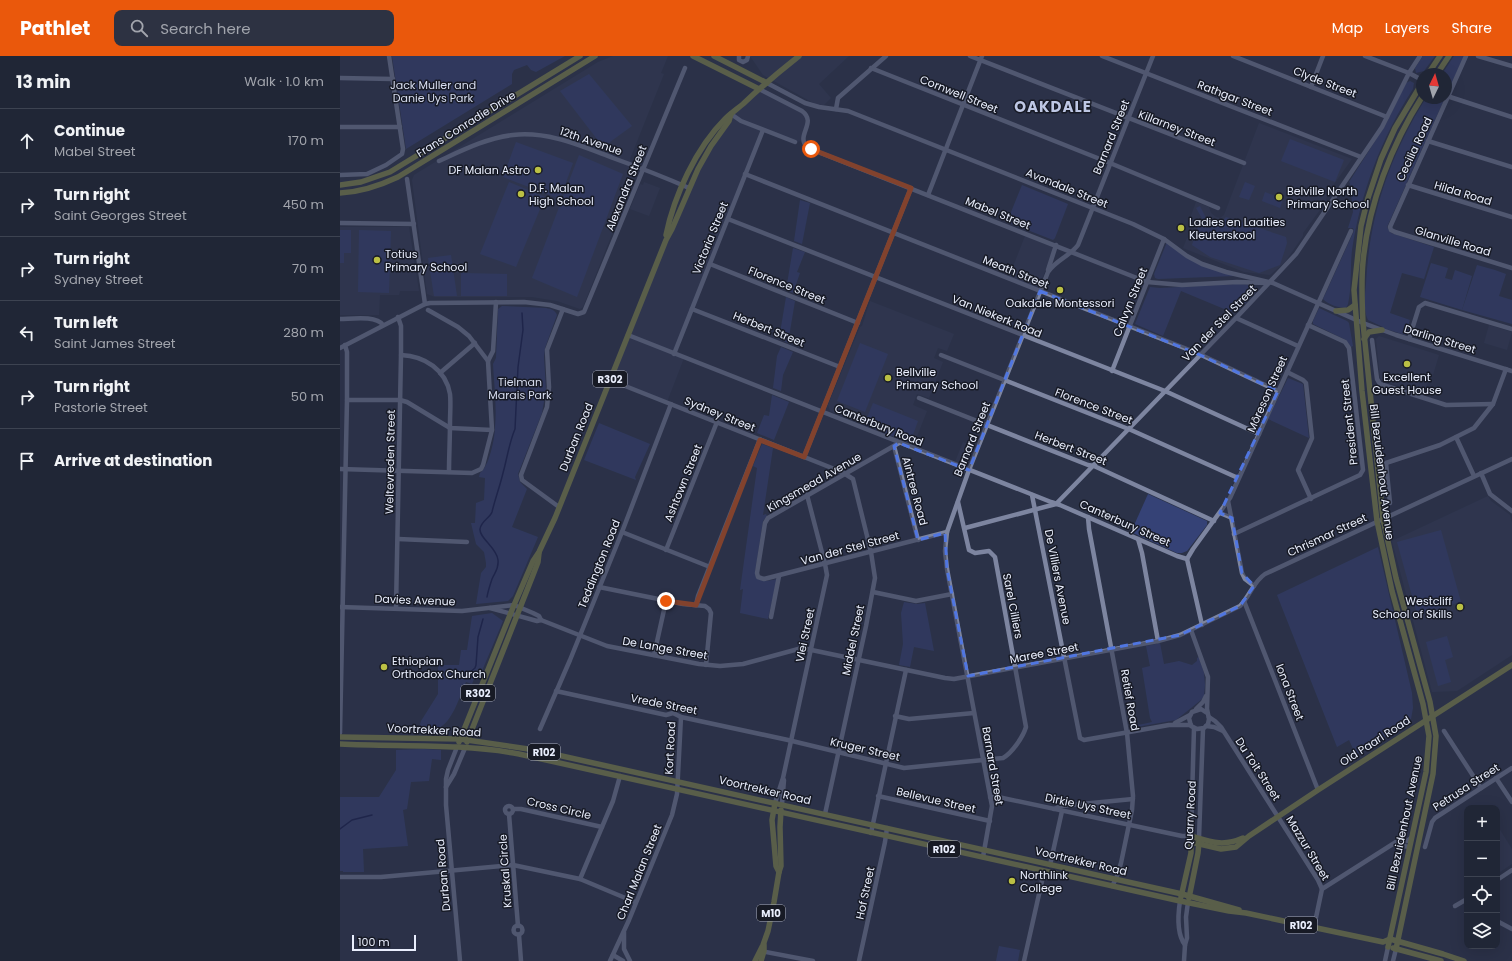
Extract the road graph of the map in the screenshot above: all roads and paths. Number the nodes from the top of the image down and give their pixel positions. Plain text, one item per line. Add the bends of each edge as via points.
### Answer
1 (390, 56) edge
2 (580, 56) edge
3 (595, 56) edge
4 (693, 56) edge
5 (714, 56) edge
6 (739, 56) edge
7 (748, 56) edge
8 (799, 56) edge
9 (886, 56) edge
10 (970, 56) edge
11 (1102, 56) edge
12 (1153, 56) edge
13 (1233, 56) edge
14 (1323, 56) edge
15 (1365, 56) edge
16 (1420, 56) edge
17 (1440, 56) edge
18 (1449, 56) edge
19 (1466, 56) edge
20 (1478, 56) edge
21 (981, 58) edge
22 (1512, 66) edge
23 (685, 68) dead end
24 (871, 68) junction
25 (1432, 68) edge
26 (1441, 68) edge
27 (1146, 73) junction
28 (1409, 73) junction
29 (1416, 77) edge
30 (340, 78) edge
31 (393, 79) junction
32 (767, 83) junction
33 (1452, 85) edge
34 (1311, 86) junction
35 (759, 89) junction
36 (1416, 93) edge
37 (1452, 98) edge
38 (1418, 104) edge
39 (1444, 104) edge
40 (962, 105) junction
41 (836, 109) junction
42 (732, 114) junction
43 (1388, 117) junction
44 (1512, 117) edge
45 (1128, 118) junction
46 (340, 126) edge
47 (400, 127) junction
48 (763, 130) junction
49 (1428, 141) junction
50 (795, 142) dead end
51 (945, 150) junction
52 (1361, 157) junction
53 (439, 161) dead end
54 (1110, 163) junction
55 (1244, 163) dead end
56 (1512, 167) edge
57 (643, 169) junction
58 (745, 174) junction
59 (340, 175) edge
60 (407, 179) dead end
61 (340, 185) edge
62 (682, 185) junction
63 (1408, 185) junction
64 (689, 188) junction
65 (911, 188) junction
66 (340, 193) edge
67 (928, 195) junction
68 (1092, 208) junction
69 (1218, 208) dead end
70 (1512, 217) edge
71 (728, 219) junction
72 (340, 222) edge
73 (414, 224) junction
74 (1390, 229) joint
75 (1351, 231) dead end
76 (893, 232) junction
77 (1164, 239) junction
78 (666, 240) junction
79 (1056, 246) junction
80 (1071, 252) junction
81 (710, 264) junction
82 (1512, 268) edge
83 (1048, 272) junction
84 (876, 277) junction
85 (1147, 282) junction
86 (1271, 283) junction
87 (1040, 291) junction
88 (496, 302) junction
89 (1318, 303) junction
90 (425, 304) junction
91 (1355, 304) junction
92 (692, 308) junction
93 (562, 309) junction
94 (428, 310) dead end
95 (1336, 311) junction
96 (398, 317) junction
97 (1236, 318) junction
98 (340, 319) edge
99 (1356, 320) junction
100 (858, 323) junction
101 (1363, 323) junction
102 (383, 325) junction
103 (1308, 326) junction
104 (1130, 327) junction
105 (1512, 329) edge
106 (1382, 330) junction
107 (628, 335) junction
108 (1023, 336) junction
109 (1364, 339) junction
110 (1410, 339) junction
111 (1372, 340) dead end
112 (475, 343) junction
113 (345, 345) junction
114 (1298, 346) junction
115 (340, 348) edge
116 (674, 354) junction
117 (401, 355) junction
118 (941, 355) dead end
119 (1200, 355) junction
120 (488, 361) junction
121 (840, 367) junction
122 (1506, 369) junction
123 (1112, 371) junction
124 (1512, 371) edge
125 (1287, 372) junction
126 (440, 373) junction
127 (610, 380) junction
128 (1005, 380) junction
129 (1278, 391) junction
130 (1165, 392) junction
131 (919, 398) dead end
132 (347, 400) junction
133 (400, 400) junction
134 (671, 404) junction
135 (1494, 404) junction
136 (822, 412) junction
137 (717, 422) junction
138 (987, 426) junction
139 (450, 428) junction
140 (1128, 429) junction
141 (492, 430) junction
142 (1258, 434) junction
143 (1456, 437) junction
144 (760, 440) junction
145 (899, 443) junction
146 (894, 446) junction
147 (804, 457) junction
148 (1512, 459) edge
149 (1094, 466) junction
150 (343, 470) edge
151 (969, 470) junction
152 (399, 472) junction
153 (449, 472) junction
154 (1481, 473) junction
155 (845, 474) junction
156 (1474, 476) junction
157 (1238, 478) junction
158 (807, 495) junction
159 (1032, 495) junction
160 (1311, 499) junction
161 (957, 501) junction
162 (1228, 501) junction
163 (1390, 503) dead end
164 (1056, 504) junction
165 (559, 507) junction
166 (1036, 510) junction
167 (1512, 512) edge
168 (1220, 513) junction
169 (952, 517) junction
170 (1088, 517) junction
171 (962, 518) junction
172 (1232, 518) junction
173 (1383, 518) junction
174 (1214, 520) junction
175 (1377, 521) junction
176 (964, 528) junction
177 (622, 532) junction
178 (947, 532) junction
179 (1234, 534) junction
180 (342, 536) edge
181 (1138, 539) junction
182 (398, 540) junction
183 (918, 540) junction
184 (467, 542) dead end
185 (1147, 543) junction
186 (666, 550) junction
187 (540, 552) junction
188 (871, 552) junction
189 (1142, 553) junction
190 (1187, 559) junction
191 (825, 564) junction
192 (710, 567) junction
193 (779, 576) junction
194 (758, 577) joint
195 (1260, 578) joint
196 (1254, 586) junction
197 (599, 587) junction
198 (873, 592) junction
199 (952, 594) junction
200 (666, 601) junction
201 (1244, 601) junction
202 (514, 605) junction
203 (696, 605) junction
204 (341, 607) edge
205 (521, 607) junction
206 (396, 608) junction
207 (490, 608) junction
208 (510, 613) junction
209 (518, 615) junction
210 (771, 617) dead end
211 (541, 620) junction
212 (1202, 624) junction
213 (1191, 630) junction
214 (579, 636) junction
215 (1158, 641) junction
216 (1111, 649) junction
217 (812, 650) junction
218 (654, 655) junction
219 (1064, 658) junction
220 (858, 660) junction
221 (341, 665) edge
222 (706, 665) junction
223 (1512, 665) edge
224 (1015, 667) junction
225 (906, 670) junction
226 (968, 676) junction
227 (556, 690) junction
228 (1208, 693) junction
229 (1195, 710) junction
230 (974, 713) junction
231 (1190, 715) junction
232 (1208, 715) junction
233 (895, 716) junction
234 (1433, 716) junction
235 (681, 717) junction
236 (1427, 720) junction
237 (1169, 725) junction
238 (1193, 726) junction
239 (1205, 727) junction
240 (540, 729) dead end
241 (1223, 731) junction
242 (1444, 731) dead end
243 (1127, 732) junction
244 (340, 733) edge
245 (340, 737) edge
246 (460, 739) junction
247 (468, 739) junction
248 (791, 740) junction
249 (340, 744) edge
250 (457, 747) junction
251 (465, 748) junction
252 (838, 752) junction
253 (984, 761) junction
254 (885, 763) junction
255 (1512, 768) edge
256 (620, 776) junction
257 (783, 778) junction
258 (1496, 778) junction
259 (677, 781) junction
260 (446, 787) junction
261 (677, 788) junction
262 (1480, 788) junction
263 (1318, 790) junction
264 (878, 796) junction
265 (990, 797) junction
266 (1133, 799) junction
267 (1512, 802) edge
268 (774, 803) junction
269 (782, 804) junction
270 (513, 809) joint
271 (1054, 809) junction
272 (773, 810) junction
273 (1062, 811) junction
274 (780, 812) junction
275 (825, 814) junction
276 (1278, 817) junction
277 (990, 821) junction
278 (872, 824) junction
279 (1129, 824) junction
280 (602, 827) junction
281 (1422, 827) junction
282 (886, 828) junction
283 (871, 833) junction
284 (886, 836) junction
285 (1249, 836) junction
286 (1411, 838) junction
287 (1191, 839) junction
288 (1199, 842) junction
289 (1212, 842) junction
290 (1394, 844) junction
291 (1409, 847) junction
292 (1425, 847) dead end
293 (1231, 848) junction
294 (984, 850) junction
295 (983, 857) junction
296 (513, 865) junction
297 (1050, 865) junction
298 (453, 870) junction
299 (1512, 870) edge
300 (779, 872) junction
301 (1044, 872) junction
302 (340, 877) edge
303 (1070, 877) junction
304 (1500, 878) edge
305 (1116, 879) junction
306 (580, 880) junction
307 (1112, 886) junction
308 (1322, 889) junction
309 (1182, 894) junction
310 (1190, 896) junction
311 (1180, 901) junction
312 (1464, 901) edge
313 (635, 902) junction
314 (1188, 902) junction
315 (1455, 906) dead end
316 (1246, 913) junction
317 (1500, 922) edge
318 (1314, 927) junction
319 (1512, 928) edge
320 (624, 930) junction
321 (1390, 940) junction
322 (1398, 941) junction
323 (1383, 942) junction
324 (1185, 945) junction
325 (1388, 947) junction
326 (762, 949) junction
327 (1396, 949) junction
328 (613, 955) junction
329 (805, 960) edge
330 (1462, 960) edge
331 (460, 961) edge
332 (521, 961) edge
333 (610, 961) edge
334 (623, 961) edge
335 (630, 961) edge
336 (755, 961) edge
337 (761, 961) edge
338 (813, 961) edge
339 (859, 961) edge
340 (1024, 961) edge
341 (1184, 961) edge
342 (1385, 961) edge
343 (1393, 961) edge
344 (1441, 961) edge

1 - 31 street
2 - 61 main road, Frans Conradie Drive via 395,170 373,179
3 - 66 main road, Frans Conradie Drive via 398,177 372,188
4 - 35 main road
5 - 32 main road
6 - 7 street via 739,60 743,62 748,60
8 - 32 main road, Durban Road / R302
9 - 24 street
10 - 21 street, Killarney Street
11 - 27 street, Rathgar Street
12 - 27 street, Barnard Street
13 - 34 street, Clyde Street
14 - 34 street
15 - 28 street
16 - 28 street, Van der Stel Street
17 - 25 main road
18 - 26 main road
19 - 33 street, Cecilia Road
20 - 22 street
21 - 40 street
21 - 45 street, Killarney Street
23 - 57 street, Alexandra Street
24 - 40 street, Cornwell Street
24 - 41 street via 838,98
27 - 45 street, Barnard Street
27 - 52 street, Rathgar Street
28 - 29 street
28 - 43 street, Van der Stel Street
30 - 31 street
31 - 47 street
32 - 35 main road, Durban Road / R302
32 - 41 street, Avondale Street via 805,103
34 - 43 street, Clyde Street
35 - 42 main road, Durban Road / R302
35 - 65 street, Mabel Street via 806,114 808,123 803,138 807,147
36 - 91 main road, Bill Bezuidenhout Avenue via 1402,115 1381,159 1368,198 1361,226 1354,290
37 - 44 street
38 - 101 main road, Bill Bezuidenhout Avenue via 1395,145 1375,200 1363,261
39 - 49 street, Cecilia Road
40 - 51 street
40 - 54 street, Cornwell Street
41 - 51 street, Avondale Street via 848,111
42 - 48 street via 737,119
42 - 62 main road, Durban Road / R302 via 706,143
42 - 64 main road, Durban Road / R302
43 - 52 street, Van der Stel Street
45 - 54 street, Barnard Street
45 - 55 street, Killarney Street
46 - 47 street
47 - 59 street via 400,156 374,171
48 - 50 street
48 - 58 street, Victoria Street
49 - 56 street
49 - 63 street, Cecilia Road
51 - 67 street
51 - 68 street, Avondale Street
52 - 86 street, Van der Stel Street via 1296,254
53 - 57 street, 12th Avenue via 492,139 525,134 566,140
54 - 68 street, Barnard Street
54 - 69 street, Cornwell Street
57 - 62 street, 12th Avenue
57 - 93 street, Alexandra Street via 587,307 581,314
58 - 71 street, Victoria Street
58 - 76 street, Meath Street
60 - 73 street
62 - 64 street, 12th Avenue
62 - 78 main road, Durban Road / R302
63 - 70 street, Hilda Road
63 - 74 street, Cecilia Road
64 - 78 main road, Durban Road / R302
65 - 67 street, Mabel Street
65 - 76 street
67 - 79 street, Mabel Street
68 - 77 street, Avondale Street
68 - 80 street, Barnard Street via 1078,245
71 - 81 street, Victoria Street
71 - 84 street, Van Niekerk Road
72 - 73 street
73 - 90 street
74 - 82 street, Glanville Road
75 - 89 street, Môreson Street
76 - 84 street
76 - 87 street, Meath Street
77 - 85 street, Calvyn Street
77 - 86 street, Avondale Street via 1202,264
78 - 107 main road, Durban Road / R302
79 - 80 street, Mabel Street
79 - 83 street
80 - 83 street, Barnard Street via 1053,265
80 - 85 street, Mabel Street
81 - 92 street, Victoria Street
81 - 100 street, Florence Street
83 - 87 street, Barnard Street
84 - 100 street
84 - 108 street, Van Niekerk Road
85 - 86 street, Mabel Street via 1182,285
85 - 104 street, Calvyn Street
86 - 89 street, Avondale Street
86 - 97 street, Van der Stel Street
87 - 104 street, Meath Street
87 - 108 street, Barnard Street
88 - 90 street
88 - 93 street via 536,303
88 - 120 street via 493,351
89 - 95 street, Avondale Street
89 - 103 street, Môreson Street
90 - 96 street
91 - 95 main road via 1348,310
91 - 99 main road, Bill Bezuidenhout Avenue
92 - 116 street, Victoria Street
92 - 121 street, Herbert Street
93 - 165 street via 547,350 547,407 521,475 522,480
94 - 112 street via 458,327
95 - 99 street, Avondale Street
96 - 102 street
96 - 117 street, Weltevreden Street via 401,326
97 - 114 street
97 - 119 street, Van der Stel Street
98 - 102 street via 375,319
99 - 101 street, Avondale Street
99 - 175 main road, Bill Bezuidenhout Avenue
100 - 121 street
101 - 106 street, Darling Street
101 - 109 main road, Bill Bezuidenhout Avenue
102 - 113 street
103 - 114 street, Môreson Street
103 - 160 street, President Street via 1345,342 1349,348 1363,467 1360,475
104 - 119 street, Meath Street
104 - 123 street, Calvyn Street
105 - 110 street via 1425,303 1419,307
106 - 109 main road via 1369,332
106 - 110 street, Darling Street
107 - 116 street, Canterbury Road
107 - 127 main road, Durban Road / R302
108 - 123 street, Van Niekerk Road
108 - 128 street, Barnard Street
109 - 173 main road, Bill Bezuidenhout Avenue
110 - 122 street, Darling Street
111 - 135 street via 1377,379 1380,384 1446,405
112 - 120 street
112 - 126 street
113 - 115 street
113 - 132 street
114 - 125 street, Môreson Street
116 - 136 street, Canterbury Road
117 - 126 street via 424,360
117 - 133 street, Weltevreden Street
118 - 128 street, Florence Street
119 - 129 street, Meath Street
119 - 130 street, Van der Stel Street
120 - 141 street
121 - 136 street
122 - 124 street, Darling Street
122 - 135 street
123 - 130 street, Van Niekerk Road
125 - 129 street, Môreson Street
125 - 160 street via 1306,383 1312,438 1298,470
126 - 139 street via 449,391
127 - 134 street, Sydney Street
127 - 165 main road, Durban Road / R302
128 - 138 street, Barnard Street
128 - 140 street, Florence Street
129 - 142 street, Môreson Street
130 - 140 street, Van der Stel Street
130 - 142 street, Van Niekerk Road
131 - 138 street, Herbert Street
132 - 133 street
132 - 150 street
133 - 139 street
133 - 152 street, Weltevreden Street
134 - 137 street, Sydney Street
134 - 177 street, Teddington Road
135 - 143 street via 1474,428
136 - 145 street, Canterbury Road
136 - 147 street
137 - 144 street, Sydney Street
137 - 186 street, Ashtown Street
138 - 149 street, Herbert Street via 1088,466
138 - 151 street, Barnard Street
139 - 141 street
139 - 153 street
140 - 149 street, Van der Stel Street
140 - 157 street, Florence Street
141 - 153 street via 481,469 472,473
142 - 157 street, Môreson Street
143 - 156 street
143 - 163 street via 1440,445 1387,462
144 - 147 street, Sydney Street
144 - 192 street
145 - 146 street, Kingsmead Avenue
145 - 151 street, Canterbury Road
146 - 155 street, Kingsmead Avenue
146 - 183 street, Aintree Road
147 - 155 street, Sydney Street
148 - 154 street, Chrismar Street
149 - 164 street, Van der Stel Street
149 - 174 street, Herbert Street
150 - 152 street
150 - 180 street
151 - 159 street, Canterbury Road
151 - 161 street, Barnard Street
152 - 153 street
152 - 182 street, Weltevreden Street
154 - 156 street, Chrismar Street
154 - 167 street via 1490,494
155 - 158 street, Kingsmead Avenue
155 - 188 street, Middel Street via 853,479
156 - 173 street, Chrismar Street
157 - 162 street, Môreson Street
158 - 191 street, Vlei Street
158 - 194 street, Kingsmead Avenue via 768,518 765,523
159 - 164 street, Canterbury Road
159 - 166 street, De Villiers Avenue
160 - 179 street, President Street
161 - 169 street, Barnard Street
161 - 171 street, Sarel Cilliers
162 - 168 street, Môreson Street
162 - 172 street
164 - 166 street, Van der Stel Street
164 - 170 street, Canterbury Street
165 - 187 main road, Durban Road / R302
166 - 176 street, Van der Stel Street
166 - 219 street, De Villiers Avenue
168 - 172 street
168 - 174 street, Môreson Street
169 - 171 street
169 - 178 street, Barnard Street
170 - 181 street, Canterbury Street
170 - 216 street, Retief Road
171 - 176 street, Sarel Cilliers
172 - 179 street
173 - 175 street, Chrismar Street
173 - 234 main road, Bill Bezuidenhout Avenue via 1396,578
174 - 190 street, Môreson Street
175 - 195 street, Chrismar Street
175 - 236 main road, Bill Bezuidenhout Avenue via 1392,591
176 - 224 street, Sarel Cilliers via 969,550 975,553 990,551 995,557
177 - 186 street
177 - 197 street, Teddington Road
178 - 183 street, Van der Stel Street
178 - 199 street, Barnard Street via 945,551
179 - 196 street via 1243,574
180 - 204 street
181 - 185 street, Canterbury Street
181 - 189 street
182 - 184 street
182 - 206 street, Weltevreden Street
183 - 188 street, Van der Stel Street
185 - 189 street
185 - 190 street, Canterbury Street
186 - 192 street
187 - 202 main road, Durban Road / R302 via 533,560
187 - 205 main road, Durban Road / R302
188 - 191 street, Van der Stel Street
188 - 198 street, Middel Street via 875,572
189 - 215 street
190 - 212 street
191 - 193 street, Van der Stel Street
191 - 217 street, Vlei Street via 827,578
192 - 203 street
193 - 194 street, Van der Stel Street via 764,580
193 - 210 street
195 - 196 street, Maree Street
196 - 201 street, Maree Street
197 - 200 street
197 - 214 street, Teddington Road
198 - 199 street via 916,600
198 - 220 street, Middel Street
199 - 226 street, Barnard Street
200 - 203 street
200 - 218 street
201 - 212 street, Maree Street via 1236,608
201 - 263 street, Iona Street
202 - 205 street, Davies Avenue
202 - 207 street, Davies Avenue
202 - 208 main road, Durban Road / R302
203 - 222 street via 706,606 711,613
204 - 206 street, Davies Avenue
204 - 221 street
205 - 209 main road, Durban Road / R302
205 - 211 street, De Lange Street via 539,616
206 - 207 street, Davies Avenue via 462,611
207 - 208 street, Davies Avenue
208 - 209 street, Davies Avenue
208 - 246 main road, Durban Road / R302
209 - 211 street, De Lange Street
209 - 247 main road, Durban Road / R302
211 - 214 street, De Lange Street
212 - 213 street, Maree Street
213 - 215 street, Maree Street
213 - 228 street via 1207,674
214 - 218 street, De Lange Street via 607,646
214 - 227 street, Teddington Road
215 - 216 street, Maree Street
216 - 219 street, Maree Street
216 - 243 street, Retief Road
217 - 220 street, Maree Street
217 - 222 street, De Lange Street via 792,650 742,664
217 - 248 street, Vlei Street
218 - 222 street, De Lange Street
219 - 224 street, Maree Street
219 - 243 street, De Villiers Avenue via 1080,738 1084,740
220 - 225 street, Maree Street
220 - 252 street, Middel Street
221 - 244 street
223 - 234 main road, Old Paarl Road
224 - 226 street, Maree Street
224 - 253 street, Sarel Cilliers via 1026,725 1024,732 1005,757
225 - 226 street, Maree Street via 948,679
225 - 233 street
226 - 230 street, Barnard Street
227 - 235 street, Vrede Street via 666,715 673,713
227 - 240 street, Teddington Road
228 - 229 street
228 - 232 street
229 - 231 street
229 - 232 street via 1201,709
230 - 233 street via 909,719
230 - 253 street, Barnard Street
231 - 237 street, De Villiers Avenue
231 - 238 street via 1189,720
232 - 239 street via 1209,721
232 - 241 street, Du Toit Street
233 - 254 street
234 - 236 main road, Old Paarl Road
234 - 281 main road, Bill Bezuidenhout Avenue via 1436,736 1435,764
235 - 248 street, Vrede Street
235 - 259 street, Kort Road
236 - 263 main road, Old Paarl Road
236 - 286 main road, Bill Bezuidenhout Avenue via 1429,747 1426,772
237 - 238 street, De Villiers Avenue
237 - 243 street, De Villiers Avenue
238 - 239 street
238 - 287 street, Quarry Road
239 - 241 street, Du Toit Street
239 - 288 street, Quarry Road
241 - 276 street, Du Toit Street
242 - 262 street
243 - 266 street, Retief Road
245 - 246 main road, Voortrekker Road / R102
246 - 247 main road, Voortrekker Road / R102
246 - 250 main road, Durban Road / R302
247 - 251 main road, Durban Road / R302
247 - 259 main road, Voortrekker Road / R102 via 535,750
248 - 252 street, Kruger Street
248 - 257 street, Vlei Street
249 - 250 main road, Voortrekker Road / R102
250 - 251 main road, Voortrekker Road / R102
250 - 260 street, Durban Road via 448,770
251 - 256 main road, Voortrekker Road / R102 via 502,751
251 - 260 street, Durban Road
252 - 254 street, Kruger Street
252 - 275 street, Middel Street
253 - 254 street, Kruger Street via 907,768
253 - 265 street, Barnard Street
254 - 264 street
255 - 258 street, Petrusa Street
256 - 261 main road, Voortrekker Road / R102
256 - 280 street via 614,801
257 - 268 street, Vlei Street
257 - 269 street, Vlei Street
258 - 262 street, Petrusa Street
258 - 267 street
259 - 261 street, Kort Road
259 - 268 main road, Voortrekker Road / R102
260 - 298 street, Durban Road
261 - 272 main road, Voortrekker Road / R102
261 - 313 street, Charl Malan Street via 672,815
262 - 292 street, Petrusa Street via 1433,819
263 - 276 main road, Old Paarl Road
264 - 277 street, Bellevue Street
264 - 278 street
265 - 271 street, Dirkie Uys Street
265 - 277 street, Barnard Street
266 - 271 street via 1057,806
266 - 279 street, Retief Road
268 - 269 main road, Voortrekker Road / R102
268 - 272 main road, M10
269 - 274 main road, M10
269 - 275 main road, Voortrekker Road / R102
270 - 280 street, Cross Circle
270 - 296 street, Kruskal Circle via 506,807 505,812 509,814
271 - 273 street, Dirkie Uys Street
272 - 274 main road, Voortrekker Road / R102
272 - 300 main road, M10 via 773,838
273 - 279 street, Dirkie Uys Street
273 - 297 street
274 - 283 main road, Voortrekker Road / R102
274 - 300 main road, M10
275 - 278 main road, Voortrekker Road / R102
276 - 285 main road, Old Paarl Road
276 - 308 street, Mazzur Street via 1322,885
277 - 294 street, Barnard Street
278 - 282 main road, Voortrekker Road / R102
278 - 283 street
279 - 287 street, Dirkie Uys Street
279 - 305 street, Retief Road
280 - 306 street
281 - 291 main road via 1416,843
281 - 322 main road, Bill Bezuidenhout Avenue
282 - 284 street, Hof Street
282 - 294 main road, Voortrekker Road / R102
283 - 284 main road, Voortrekker Road / R102
284 - 295 main road, Voortrekker Road / R102
284 - 339 street, Hof Street
285 - 289 main road, Old Paarl Road via 1227,844
285 - 293 main road, Old Paarl Road
286 - 290 street
286 - 291 main road, Bill Bezuidenhout Avenue
287 - 288 main road
287 - 309 main road, Quarry Road via 1191,854
288 - 289 main road, Old Paarl Road
288 - 293 main road via 1221,849
288 - 310 main road, Quarry Road
289 - 293 main road
290 - 291 street
290 - 308 street
291 - 321 main road, Bill Bezuidenhout Avenue
294 - 295 street, Barnard Street
294 - 297 main road, Voortrekker Road / R102
295 - 301 main road, Voortrekker Road / R102
296 - 298 street
296 - 306 street
296 - 332 street, Kruskal Circle via 518,926 514,931 519,935
297 - 303 main road via 1053,870
297 - 305 main road, Voortrekker Road / R102
298 - 302 street via 381,877
298 - 331 street, Durban Road
299 - 304 street
300 - 326 main road, M10
301 - 303 main road, Voortrekker Road / R102
301 - 340 street
303 - 307 main road, Voortrekker Road / R102
305 - 307 street, Retief Road
305 - 309 main road, Voortrekker Road / R102
306 - 313 street
307 - 311 main road, Voortrekker Road / R102
308 - 318 street
309 - 310 main road, R102
309 - 311 main road, Quarry Road
310 - 314 main road, Quarry Road
310 - 316 main road, R102 via 1231,906
311 - 314 main road, R102
311 - 324 street via 1179,930
312 - 315 street
313 - 320 street, Charl Malan Street
314 - 316 main road, R102
314 - 324 street
316 - 318 main road, R102
317 - 319 street
318 - 323 main road, R102
320 - 328 street, Charl Malan Street
320 - 335 street via 624,949
321 - 322 main road, R102
321 - 323 main road, R102
321 - 325 main road, Bill Bezuidenhout Avenue
322 - 327 main road, Bill Bezuidenhout Avenue
322 - 330 main road, R102
323 - 325 main road
324 - 341 street
325 - 327 main road
325 - 342 street
326 - 329 street
326 - 336 main road, M10
326 - 337 main road, M10
327 - 343 street
327 - 344 main road
328 - 333 street, Charl Malan Street
328 - 334 street
329 - 338 street

